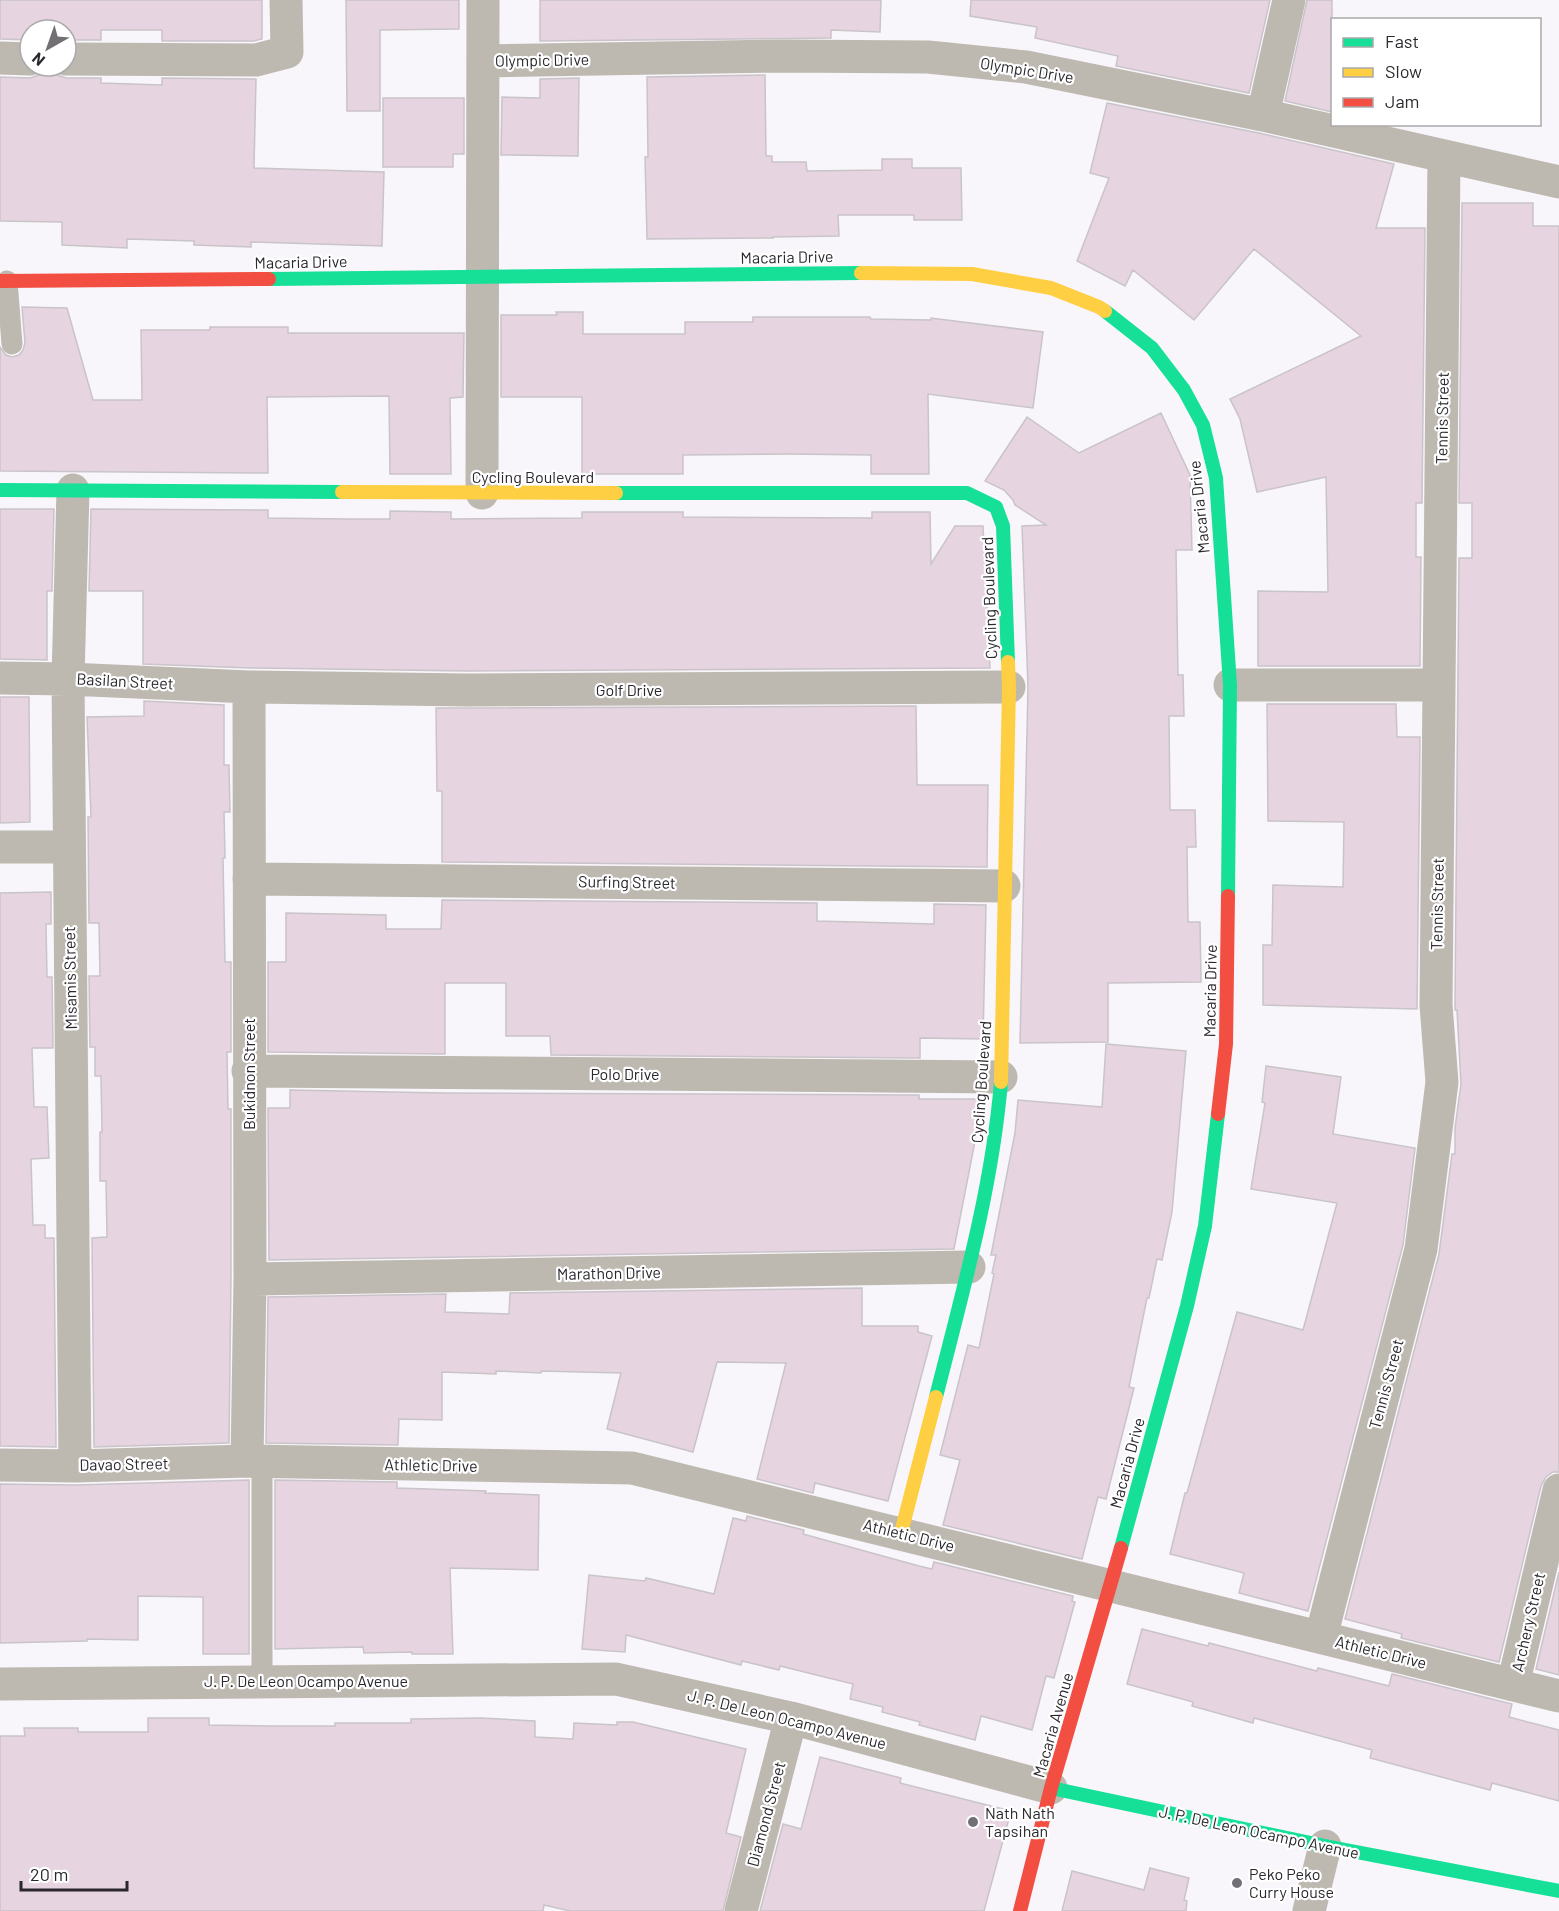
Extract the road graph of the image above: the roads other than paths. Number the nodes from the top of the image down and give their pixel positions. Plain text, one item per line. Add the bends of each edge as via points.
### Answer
1 (286, 0) edge
2 (483, 0) edge
3 (1288, 0) edge
4 (0, 58) edge
5 (18, 59) edge
6 (78, 59) edge
7 (483, 61) junction
8 (1263, 115) junction
9 (1444, 157) junction
10 (1559, 182) edge
11 (484, 277) junction
12 (3, 281) edge
13 (12, 344) dead end
14 (73, 489) junction
15 (0, 490) edge
16 (482, 493) junction
17 (0, 678) edge
18 (68, 679) junction
19 (1230, 685) junction
20 (1439, 685) junction
21 (249, 687) junction
22 (1009, 687) junction
23 (0, 847) edge
24 (69, 847) junction
25 (249, 879) junction
26 (1005, 886) junction
27 (248, 1071) junction
28 (1001, 1077) junction
29 (969, 1267) junction
30 (250, 1279) junction
31 (255, 1462) junction
32 (0, 1465) edge
33 (75, 1466) junction
34 (1559, 1490) edge
35 (901, 1533) junction
36 (1111, 1585) junction
37 (1321, 1637) junction
38 (262, 1681) junction
39 (0, 1684) edge
40 (1513, 1684) junction
41 (1559, 1696) edge
42 (791, 1718) junction
43 (1051, 1788) junction
44 (1325, 1846) junction
45 (1559, 1892) edge
46 (741, 1911) edge
47 (1020, 1911) edge
48 (1309, 1911) edge
49 (1554, 1911) edge

1 - 6 street via 287,52 256,60
2 - 7 street
3 - 8 street
4 - 5 street
7 - 8 street, Olympic Drive via 928,57 1026,67
7 - 11 street
8 - 9 street, Olympic Drive
9 - 10 street, Olympic Drive
9 - 20 street, Tennis Street
11 - 12 street, Macaria Drive
11 - 16 street
11 - 19 street, Macaria Drive via 972,274 1051,288 1098,307 1152,348 1184,390 1203,425 1216,478
12 - 13 lane
14 - 15 street, Cycling Boulevard
14 - 16 street, Cycling Boulevard
14 - 18 street, Misamis Street
16 - 22 street, Cycling Boulevard via 967,493 996,507 1003,526
17 - 18 street, Basilan Street
18 - 21 street, Basilan Street
18 - 24 street, Misamis Street
19 - 20 street
19 - 36 street, Macaria Drive via 1226,1044 1205,1226
20 - 37 street, Tennis Street via 1436,1005 1442,1082 1426,1216 1421,1249
21 - 22 street, Golf Drive
21 - 25 street, Bukidnon Street
22 - 26 street, Cycling Boulevard
23 - 24 street
24 - 33 street, Misamis Street
25 - 26 street, Surfing Street
25 - 27 street, Bukidnon Street
26 - 28 street, Cycling Boulevard
27 - 28 street, Polo Drive
27 - 30 street, Bukidnon Street
28 - 29 street, Cycling Boulevard via 997,1130
29 - 30 street, Marathon Drive
29 - 35 street, Cycling Boulevard
30 - 31 street, Bukidnon Street
31 - 33 street, Davao Street
31 - 35 street, Athletic Drive via 632,1468
31 - 38 lane
32 - 33 street, Davao Street
34 - 40 street, Archery Street
35 - 36 street, Athletic Drive
36 - 37 street, Athletic Drive
36 - 43 street, Macaria Avenue
37 - 40 street, Athletic Drive
38 - 39 street, J. P. De Leon Ocampo Avenue
38 - 42 street, J. P. De Leon Ocampo Avenue via 616,1679
40 - 41 street, Athletic Drive
42 - 43 street, J. P. De Leon Ocampo Avenue
42 - 46 street, Diamond Street
43 - 44 street, J. P. De Leon Ocampo Avenue
43 - 47 street, Macaria Avenue
44 - 45 street, J. P. De Leon Ocampo Avenue
44 - 48 street
45 - 49 street

